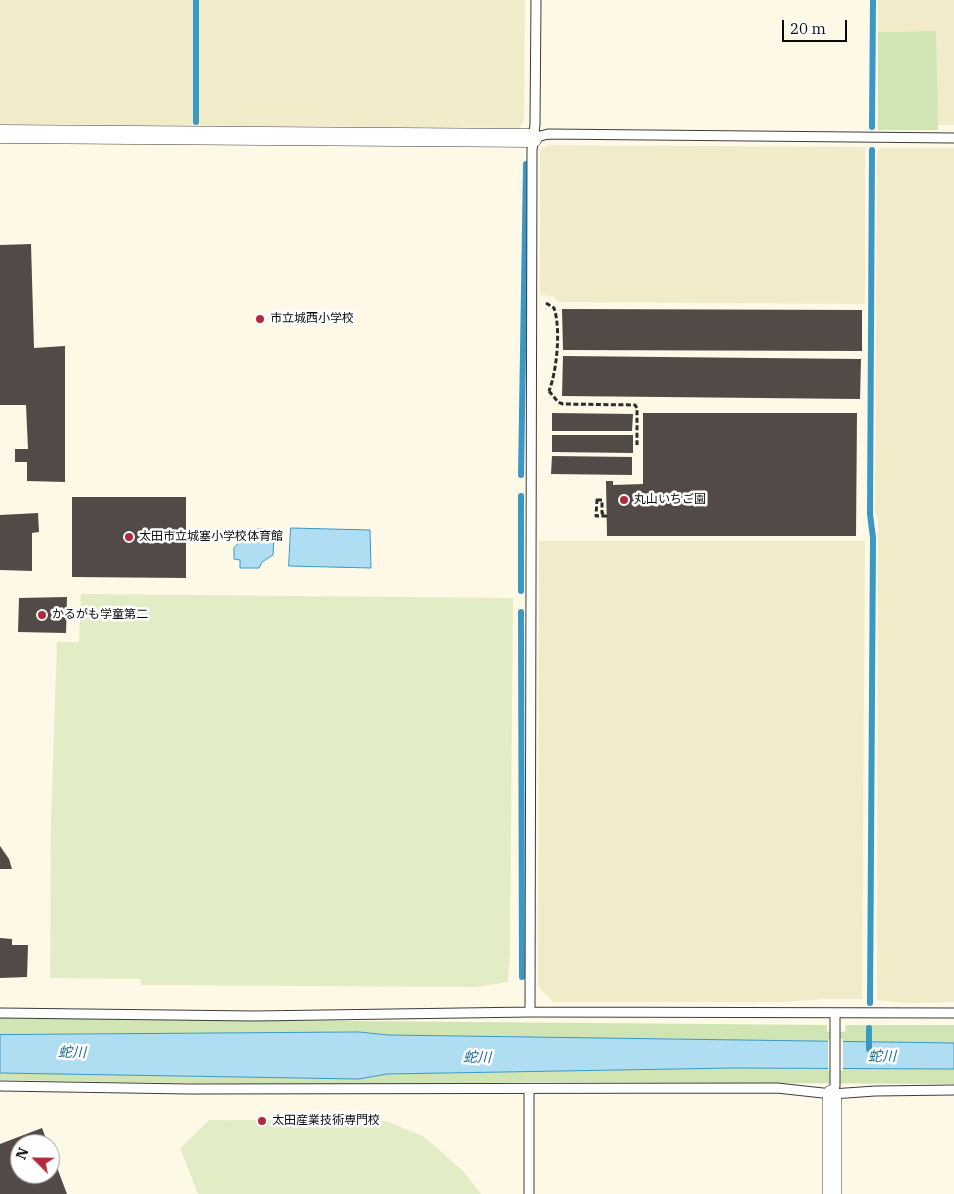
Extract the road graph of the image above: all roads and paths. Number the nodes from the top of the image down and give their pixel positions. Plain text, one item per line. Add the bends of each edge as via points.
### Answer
1 (536, 0) edge
2 (0, 134) edge
3 (534, 138) junction
4 (954, 138) edge
5 (532, 303) junction
6 (549, 391) junction
7 (532, 395) junction
8 (637, 445) dead end
9 (606, 516) joint
10 (530, 1012) junction
11 (0, 1013) edge
12 (954, 1013) edge
13 (835, 1016) junction
14 (0, 1086) edge
15 (529, 1090) junction
16 (834, 1090) junction
17 (954, 1090) edge
18 (529, 1194) edge
19 (832, 1194) edge

1 - 3 lane
2 - 3 street
3 - 4 lane via 548,134
3 - 5 lane
5 - 6 path via 546,303 555,312 556,359
5 - 7 lane
6 - 7 path
6 - 8 path via 563,404 635,405
7 - 10 lane
9 - 9 path via 602,513 602,500 596,500 596,516
10 - 11 lane via 255,1016
10 - 13 lane
12 - 13 lane
13 - 16 lane
14 - 15 lane
15 - 16 lane
15 - 18 lane
16 - 17 lane
16 - 19 street

